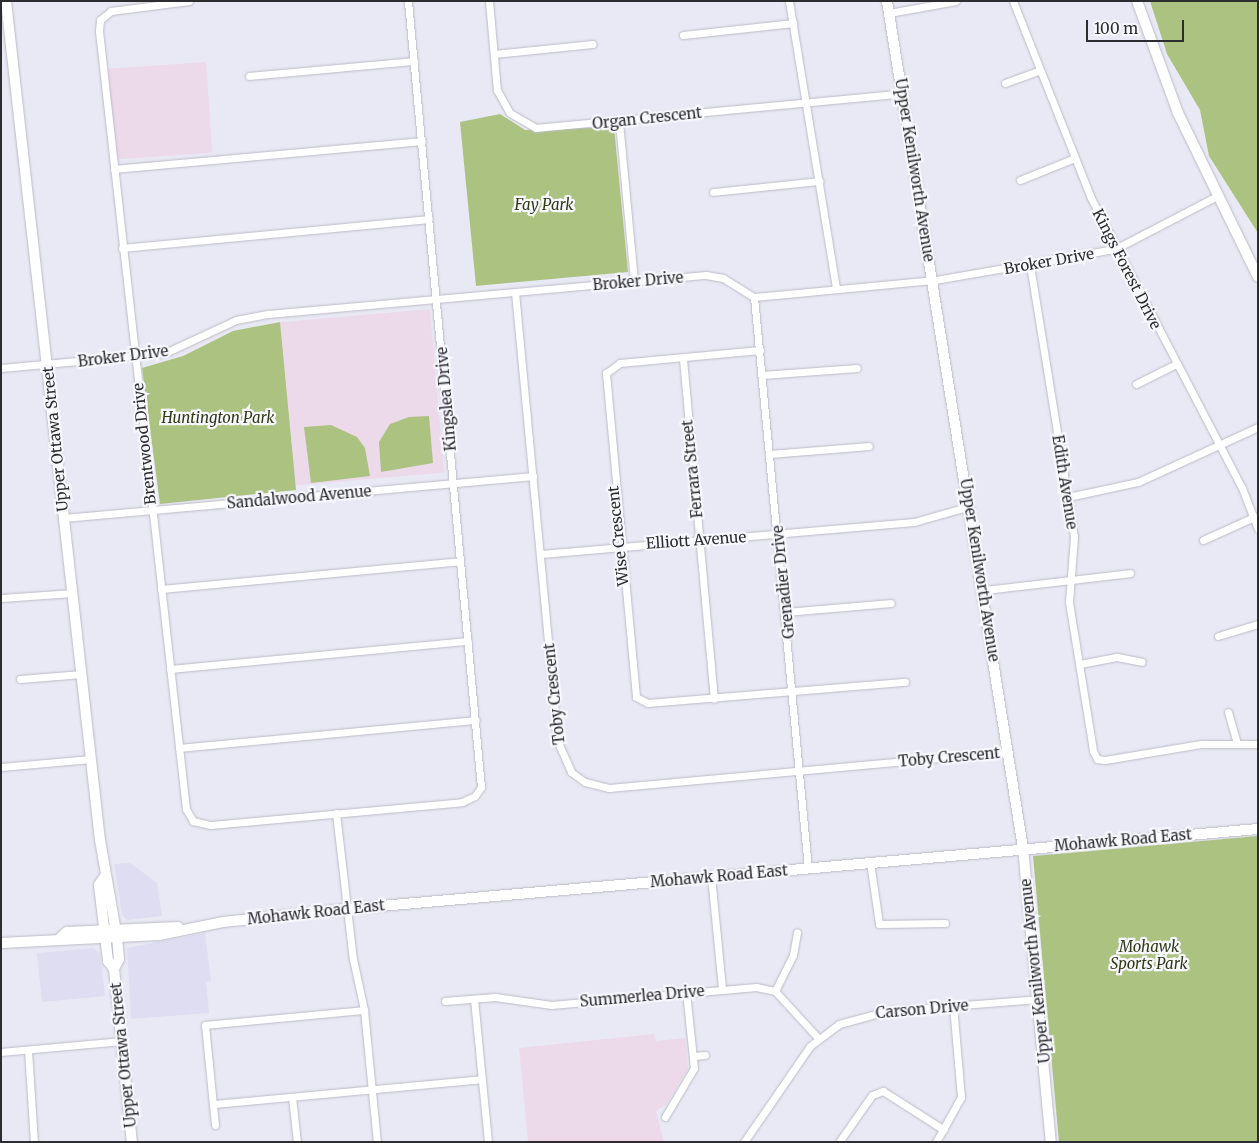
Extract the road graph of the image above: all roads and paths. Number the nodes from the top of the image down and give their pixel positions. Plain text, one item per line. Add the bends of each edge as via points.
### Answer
1 (6, 1) edge
2 (187, 1) edge
3 (408, 1) edge
4 (489, 1) edge
5 (789, 1) edge
6 (887, 1) edge
7 (956, 1) edge
8 (1013, 1) edge
9 (1137, 1) edge
10 (889, 12) junction
11 (793, 23) junction
12 (683, 35) dead end
13 (592, 44) dead end
14 (494, 54) junction
15 (414, 61) junction
16 (1040, 70) junction
17 (249, 76) dead end
18 (1005, 83) dead end
19 (903, 93) junction
20 (806, 102) junction
21 (619, 122) junction
22 (422, 140) junction
23 (1075, 158) junction
24 (114, 169) junction
25 (1020, 180) dead end
26 (819, 181) junction
27 (713, 192) dead end
28 (1217, 196) junction
29 (429, 219) junction
30 (122, 248) junction
31 (1115, 249) junction
32 (1030, 264) junction
33 (1258, 277) edge
34 (933, 280) junction
35 (634, 281) junction
36 (836, 288) junction
37 (516, 292) junction
38 (754, 297) junction
39 (437, 299) junction
40 (760, 350) junction
41 (135, 356) junction
42 (682, 359) junction
43 (1176, 364) junction
44 (47, 365) junction
45 (1, 368) edge
46 (858, 368) dead end
47 (762, 375) junction
48 (1136, 384) dead end
49 (1258, 427) edge
50 (1218, 443) junction
51 (869, 446) dead end
52 (770, 454) junction
53 (533, 476) junction
54 (453, 483) junction
55 (1068, 497) junction
56 (970, 506) junction
57 (152, 510) junction
58 (1254, 517) junction
59 (64, 518) junction
60 (1258, 529) edge
61 (778, 534) junction
62 (699, 540) junction
63 (1203, 540) dead end
64 (619, 546) junction
65 (541, 554) junction
66 (460, 561) junction
67 (1130, 573) dead end
68 (1070, 577) junction
69 (161, 589) junction
70 (984, 590) junction
71 (72, 593) junction
72 (1, 598) edge
73 (890, 603) dead end
74 (786, 612) junction
75 (1258, 624) edge
76 (1218, 636) dead end
77 (468, 641) junction
78 (1142, 662) dead end
79 (1080, 664) junction
80 (170, 668) junction
81 (82, 674) junction
82 (20, 679) dead end
83 (905, 682) dead end
84 (793, 692) junction
85 (714, 699) junction
86 (1228, 712) dead end
87 (476, 720) junction
88 (1237, 743) junction
89 (1258, 744) edge
90 (179, 748) junction
91 (1008, 752) junction
92 (91, 759) junction
93 (1, 767) edge
94 (800, 771) junction
95 (336, 813) junction
96 (1258, 828) edge
97 (1023, 848) junction
98 (870, 862) junction
99 (808, 868) junction
100 (105, 876) junction
101 (711, 876) junction
102 (347, 909) junction
103 (945, 923) dead end
104 (797, 932) dead end
105 (117, 933) junction
106 (105, 934) junction
107 (1, 943) edge
108 (114, 969) junction
109 (722, 989) junction
110 (775, 991) junction
111 (686, 992) junction
112 (474, 999) junction
113 (1038, 1000) junction
114 (445, 1001) dead end
115 (953, 1006) junction
116 (364, 1010) junction
117 (819, 1039) junction
118 (122, 1041) junction
119 (28, 1050) junction
120 (1, 1052) edge
121 (705, 1055) dead end
122 (694, 1056) junction
123 (481, 1079) junction
124 (372, 1089) junction
125 (292, 1096) junction
126 (214, 1104) junction
127 (665, 1117) dead end
128 (215, 1125) dead end
129 (944, 1130) junction
130 (34, 1142) edge
131 (132, 1142) edge
132 (297, 1142) edge
133 (377, 1142) edge
134 (488, 1142) edge
135 (744, 1142) edge
136 (838, 1142) edge
137 (936, 1142) edge
138 (1051, 1142) edge

1 - 44 main road, Upper Ottawa Street
2 - 24 street, Brentwood Drive via 111,11 100,20
3 - 15 street, Kingslea Drive
4 - 14 street, Organ Crescent
5 - 11 street
6 - 10 main road, Upper Kenilworth Avenue
7 - 10 street
8 - 16 street, Kings Forest Drive
9 - 28 main road via 1178,113
10 - 19 main road, Upper Kenilworth Avenue
11 - 12 street
11 - 20 street
13 - 14 street
14 - 21 street, Organ Crescent via 498,90 504,106 520,122 549,129
15 - 17 street
15 - 22 street, Kingslea Drive
16 - 18 street
16 - 23 street, Kings Forest Drive
19 - 20 street, Organ Crescent
19 - 34 main road, Upper Kenilworth Avenue
20 - 21 street, Organ Crescent
20 - 26 street
21 - 35 street
22 - 24 street
22 - 29 street, Kingslea Drive
23 - 25 street
23 - 31 street, Kings Forest Drive
24 - 30 street, Brentwood Drive
26 - 27 street
26 - 36 street
28 - 31 street, Broker Drive
28 - 33 main road
29 - 30 street
29 - 39 street, Kingslea Drive
30 - 41 street, Brentwood Drive
31 - 32 street, Broker Drive
31 - 43 street, Kings Forest Drive
32 - 34 street, Broker Drive
32 - 55 street, Edith Avenue
34 - 36 street, Broker Drive
34 - 56 main road, Upper Kenilworth Avenue
35 - 37 street, Broker Drive
35 - 38 street, Broker Drive via 706,275 723,278
36 - 38 street, Broker Drive
37 - 39 street, Broker Drive
37 - 53 street, Toby Crescent
38 - 40 street, Grenadier Drive
39 - 41 street, Broker Drive via 247,317 175,351
39 - 54 street, Kingslea Drive
40 - 42 street, Wise Crescent
40 - 47 street, Grenadier Drive
41 - 44 street, Broker Drive
41 - 57 street, Brentwood Drive
42 - 62 street, Ferrara Street
42 - 64 street, Wise Crescent via 620,363 606,373
43 - 48 street
43 - 50 street, Kings Forest Drive
44 - 45 street, Broker Drive
44 - 59 main road, Upper Ottawa Street
46 - 47 street
47 - 52 street, Grenadier Drive
49 - 50 street
50 - 55 street via 1138,482
50 - 58 street, Kings Forest Drive
51 - 52 street
52 - 61 street, Grenadier Drive
53 - 54 street, Sandalwood Avenue
53 - 65 street, Toby Crescent
54 - 57 street, Sandalwood Avenue
54 - 66 street, Kingslea Drive
55 - 68 street, Edith Avenue via 1074,537
56 - 61 street, Elliott Avenue via 914,522
56 - 70 main road, Upper Kenilworth Avenue
57 - 59 street, Sandalwood Avenue
57 - 69 street, Brentwood Drive
58 - 60 street, Kings Forest Drive
58 - 63 street
59 - 71 main road, Upper Ottawa Street
61 - 62 street, Elliott Avenue
61 - 74 street, Grenadier Drive
62 - 64 street, Elliott Avenue
62 - 85 street, Ferrara Street
64 - 65 street, Elliott Avenue
64 - 85 street, Wise Crescent via 636,697 648,703
65 - 94 street, Toby Crescent via 558,748 578,778 609,788
66 - 69 street
66 - 77 street, Kingslea Drive
67 - 68 street via 1112,578
68 - 70 street
68 - 79 street, Edith Avenue via 1069,602
69 - 80 street, Brentwood Drive
70 - 91 main road, Upper Kenilworth Avenue
71 - 72 street
71 - 81 main road, Upper Ottawa Street
73 - 74 street
74 - 84 street, Grenadier Drive
75 - 76 street
77 - 80 street
77 - 87 street, Kingslea Drive
78 - 79 street via 1117,657
79 - 88 street, Edith Avenue via 1097,759
80 - 90 street, Brentwood Drive
81 - 82 street
81 - 92 main road, Upper Ottawa Street
83 - 84 street, Wise Crescent
84 - 85 street, Wise Crescent
84 - 94 street, Grenadier Drive
86 - 88 street
87 - 90 street
87 - 95 street, Kingslea Drive via 481,781 476,796 460,802
88 - 89 street
90 - 95 street, Brentwood Drive via 186,809 193,821 211,825
91 - 94 street, Toby Crescent
91 - 97 main road, Upper Kenilworth Avenue
92 - 93 street
92 - 100 main road, Upper Ottawa Street
94 - 99 street, Grenadier Drive
95 - 102 street
96 - 97 main road, Mohawk Road East
97 - 98 main road, Mohawk Road East
97 - 113 main road, Upper Kenilworth Avenue
98 - 99 main road, Mohawk Road East
98 - 103 street via 879,924
99 - 101 main road, Mohawk Road East
100 - 105 main road, Upper Ottawa Street via 111,883
100 - 106 main road, Upper Ottawa Street via 99,885
101 - 102 main road, Mohawk Road East
101 - 109 street
102 - 105 main road, Mohawk Road East
102 - 116 street
104 - 110 street via 793,955
105 - 106 main road, Mohawk Road East
105 - 108 main road, Upper Ottawa Street via 119,960
106 - 107 main road, Mohawk Road East via 67,932 61,937
106 - 108 main road, Upper Ottawa Street via 108,961
108 - 118 main road, Upper Ottawa Street
109 - 110 street, Summerlea Drive
109 - 111 street, Summerlea Drive
110 - 117 street
111 - 112 street, Summerlea Drive via 551,1005
111 - 122 street
112 - 114 street, Summerlea Drive
112 - 123 street
113 - 115 street, Carson Drive
113 - 138 main road, Upper Kenilworth Avenue
115 - 117 street, Carson Drive via 870,1013 840,1024
115 - 129 street via 961,1097
116 - 124 street
116 - 126 street via 205,1024
117 - 135 street, Carson Drive
118 - 119 street
118 - 131 main road, Upper Ottawa Street
119 - 120 street
119 - 130 street
121 - 122 street
122 - 127 street via 693,1073
123 - 124 street
123 - 134 street
124 - 125 street
124 - 133 street
125 - 126 street
125 - 132 street
126 - 128 street
129 - 136 street via 883,1091 870,1097
129 - 137 street

